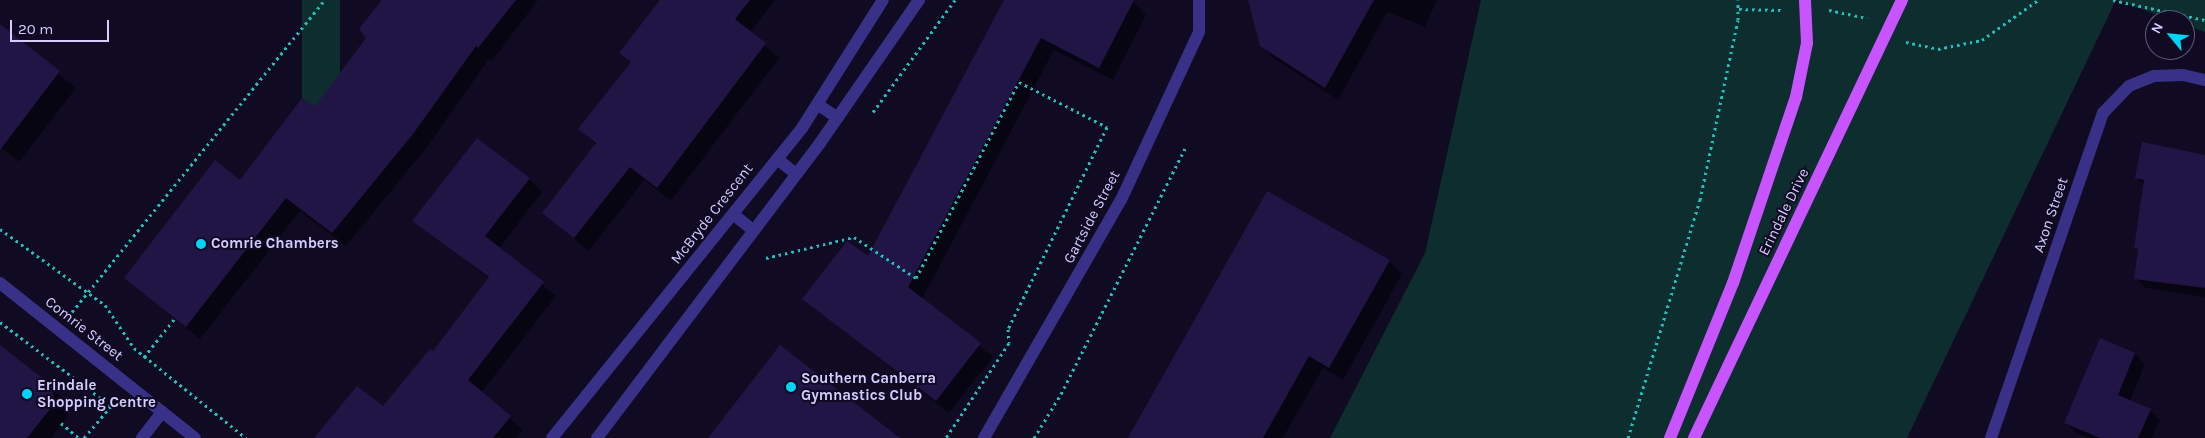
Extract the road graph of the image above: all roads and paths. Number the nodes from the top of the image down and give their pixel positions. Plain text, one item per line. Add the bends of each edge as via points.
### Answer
1 (325, 0) edge
2 (882, 0) edge
3 (919, 0) edge
4 (1199, 0) edge
5 (1738, 0) edge
6 (1805, 0) edge
7 (1902, 0) edge
8 (2113, 0) edge
9 (2205, 20) edge
10 (2205, 80) edge
11 (817, 104) junction
12 (838, 118) junction
13 (1185, 148) dead end
14 (777, 159) junction
15 (796, 174) junction
16 (733, 214) junction
17 (0, 229) edge
18 (753, 230) junction
19 (766, 258) dead end
20 (0, 283) edge
21 (87, 293) junction
22 (175, 318) dead end
23 (0, 322) edge
24 (59, 330) junction
25 (144, 357) junction
26 (162, 412) junction
27 (61, 423) dead end
28 (79, 438) edge
29 (84, 438) edge
30 (142, 438) edge
31 (195, 438) edge
32 (246, 438) edge
33 (552, 438) edge
34 (597, 438) edge
35 (946, 438) edge
36 (984, 438) edge
37 (1034, 438) edge
38 (1628, 438) edge
39 (1670, 438) edge
40 (1694, 438) edge
41 (1991, 438) edge

1 - 21 path
2 - 11 street, McBryde Crescent
3 - 12 street
4 - 36 street, Gartside Street via 1199,32 1121,200
5 - 38 path via 1738,20 1700,200
6 - 39 main road, Erindale Drive via 1807,43 1796,97 1733,284
7 - 40 main road, Erindale Drive
8 - 9 path
10 - 41 street, Axon Street via 2183,75 2154,76 2129,86 2103,113
11 - 12 street
11 - 14 street, McBryde Crescent
12 - 15 street
13 - 37 path via 1061,394
14 - 15 street
14 - 16 street, McBryde Crescent
15 - 18 street
16 - 18 street
16 - 33 street, McBryde Crescent
17 - 21 path
18 - 34 street
19 - 35 path via 854,237 916,278 1019,82 1107,127 1008,329 1009,342
20 - 24 street, Comrie Street
21 - 24 path
21 - 25 path via 105,306
22 - 25 path
23 - 29 path via 111,406
24 - 26 street, Comrie Street
25 - 32 path
26 - 30 street
26 - 31 street, Comrie Street
27 - 28 path

